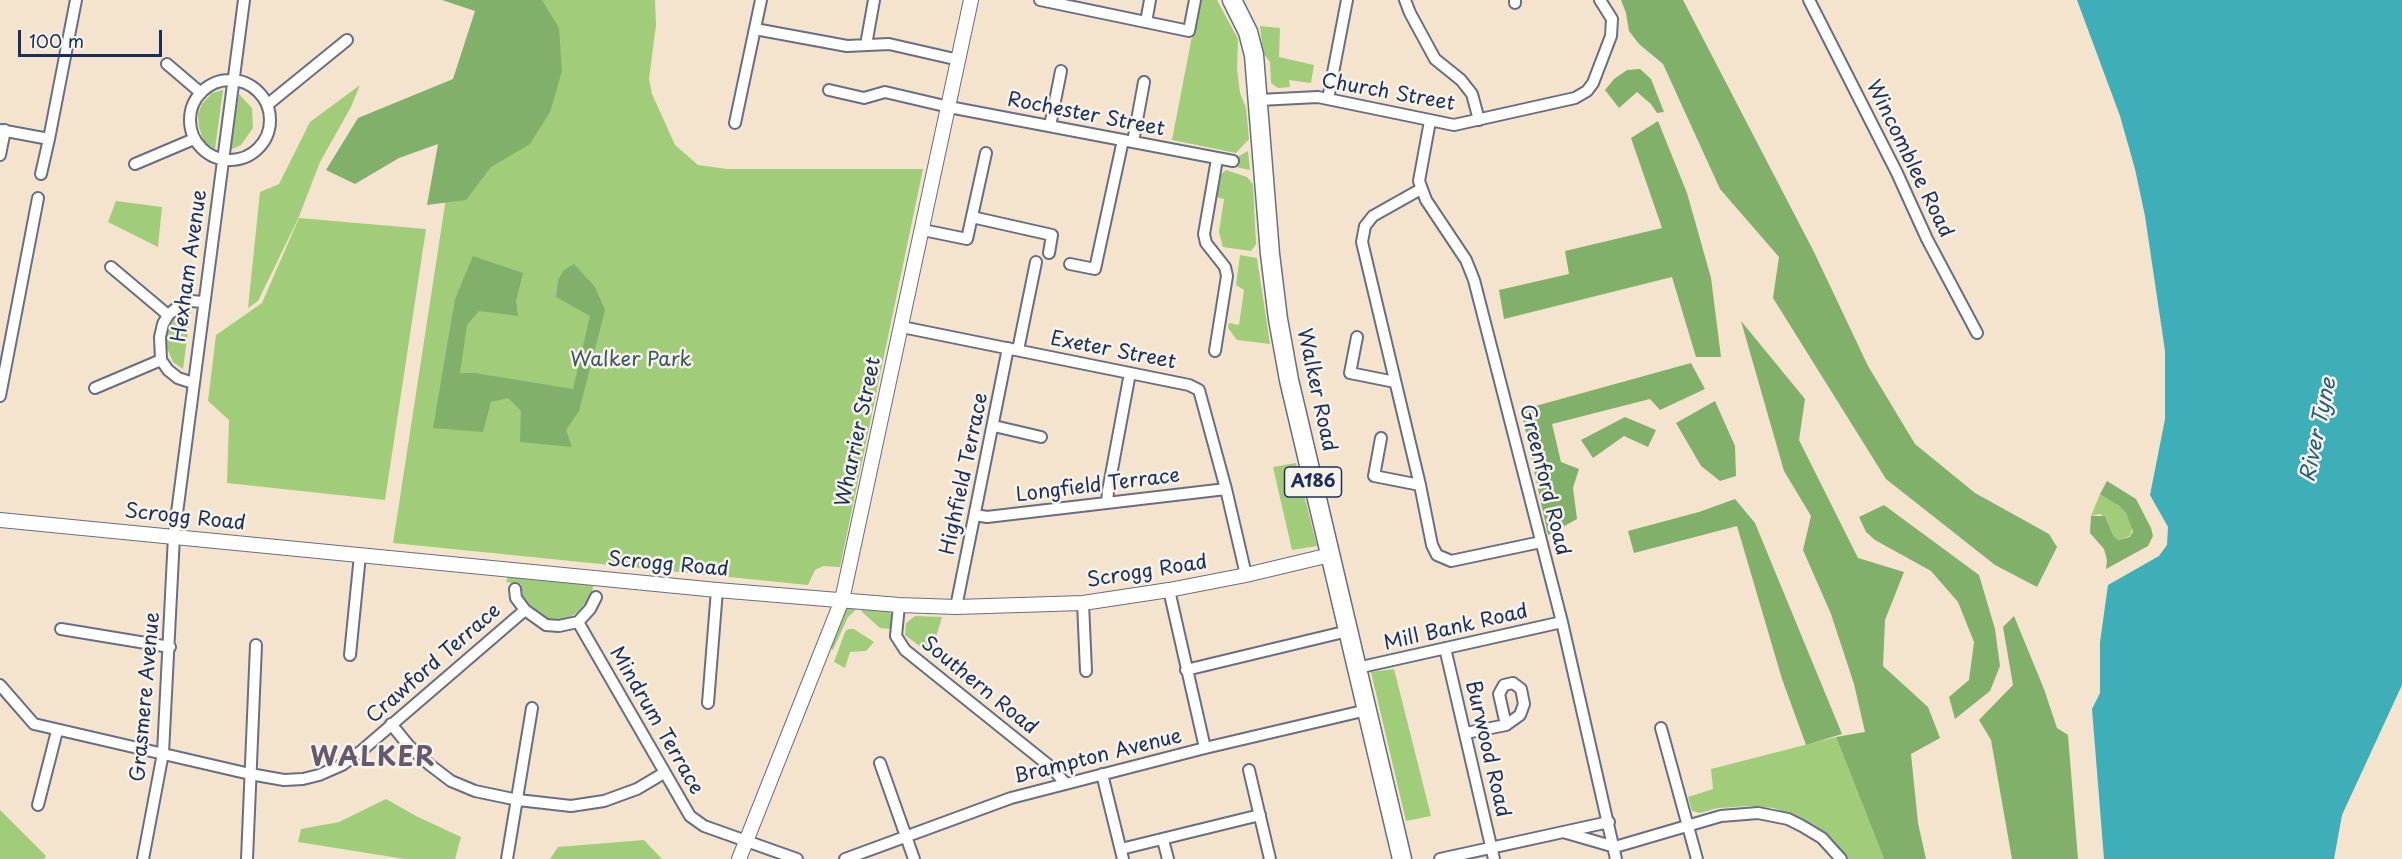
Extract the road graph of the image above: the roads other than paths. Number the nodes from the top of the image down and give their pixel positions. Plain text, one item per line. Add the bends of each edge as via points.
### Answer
1 (76, 0) edge
2 (244, 0) edge
3 (761, 0) edge
4 (874, 0) edge
5 (971, 0) edge
6 (1040, 0) edge
7 (1150, 0) edge
8 (1195, 0) edge
9 (1232, 0) edge
10 (1347, 0) edge
11 (1406, 0) edge
12 (1600, 0) edge
13 (1809, 0) edge
14 (1062, 2) edge
15 (1146, 22) junction
16 (755, 29) junction
17 (347, 40) dead end
18 (866, 45) junction
19 (959, 60) junction
20 (167, 64) dead end
21 (1061, 71) dead end
22 (234, 81) junction
23 (1144, 82) dead end
24 (829, 90) dead end
25 (201, 93) junction
26 (1328, 99) junction
27 (1259, 100) junction
28 (267, 105) junction
29 (949, 107) junction
30 (1479, 120) junction
31 (1430, 121) junction
32 (735, 123) dead end
33 (1050, 126) junction
34 (2, 130) edge
35 (49, 139) junction
36 (194, 139) junction
37 (1128, 141) junction
38 (986, 153) dead end
39 (0, 155) edge
40 (1217, 159) junction
41 (223, 160) junction
42 (1233, 162) dead end
43 (135, 164) dead end
44 (41, 174) dead end
45 (1421, 189) junction
46 (38, 198) dead end
47 (972, 217) junction
48 (923, 230) junction
49 (1049, 253) dead end
50 (1036, 262) dead end
51 (1070, 264) dead end
52 (111, 267) dead end
53 (203, 302) junction
54 (168, 315) junction
55 (902, 327) junction
56 (6, 330) edge
57 (1977, 333) dead end
58 (1357, 337) dead end
59 (1013, 350) junction
60 (1215, 351) dead end
61 (161, 360) junction
62 (1130, 373) junction
63 (1395, 382) junction
64 (193, 383) junction
65 (95, 388) dead end
66 (0, 396) edge
67 (994, 426) junction
68 (1041, 437) dead end
69 (1381, 438) dead end
70 (1420, 485) junction
71 (1226, 489) junction
72 (1107, 502) junction
73 (975, 515) junction
74 (0, 520) edge
75 (174, 536) junction
76 (1541, 542) junction
77 (360, 555) junction
78 (1330, 555) junction
79 (1246, 575) junction
80 (515, 589) dead end
81 (717, 590) junction
82 (1169, 590) junction
83 (596, 597) dead end
84 (842, 600) junction
85 (1083, 603) junction
86 (899, 605) junction
87 (956, 606) junction
88 (525, 610) junction
89 (578, 622) junction
90 (1562, 622) junction
91 (61, 629) dead end
92 (1348, 631) junction
93 (256, 645) dead end
94 (170, 647) junction
95 (1445, 648) junction
96 (350, 655) dead end
97 (1357, 668) junction
98 (1186, 670) junction
99 (1086, 671) dead end
100 (0, 685) edge
101 (708, 703) dead end
102 (532, 708) dead end
103 (1367, 710) junction
104 (391, 724) junction
105 (1506, 724) dead end
106 (1661, 728) dead end
107 (57, 731) junction
108 (1466, 733) junction
109 (1205, 748) junction
110 (163, 753) junction
111 (880, 763) dead end
112 (1249, 770) dead end
113 (664, 773) junction
114 (250, 774) junction
115 (1102, 774) junction
116 (1065, 783) junction
117 (518, 800) junction
118 (38, 805) dead end
119 (1260, 815) junction
120 (1609, 822) junction
121 (1688, 825) junction
122 (1563, 832) junction
123 (905, 837) junction
124 (1163, 840) junction
125 (746, 841) junction
126 (1615, 847) junction
127 (1491, 848) junction
128 (1122, 854) edge
129 (143, 859) edge
130 (248, 859) edge
131 (507, 859) edge
132 (739, 859) edge
133 (797, 859) edge
134 (844, 859) edge
135 (914, 859) edge
136 (1168, 859) edge
137 (1269, 859) edge
138 (1402, 859) edge
139 (1440, 859) edge
140 (1494, 859) edge
141 (1616, 859) edge
142 (1697, 859) edge
143 (1841, 859) edge

1 - 35 street
2 - 22 street, Hexham Avenue
3 - 16 street
4 - 18 street
5 - 19 street, Wharrier Street
6 - 14 street
7 - 15 street
8 - 15 street via 1189,31
9 - 27 main road, A186 via 1251,43
10 - 26 street
11 - 30 street via 1405,16 1436,59 1472,94
12 - 30 street, Church Street via 1612,19 1612,30 1597,75 1587,91 1575,98
13 - 57 street, Wincomblee Road
14 - 15 street
16 - 18 street via 847,46
16 - 32 street
17 - 28 street
18 - 19 street via 889,44
19 - 29 street, Wharrier Street
20 - 25 street
21 - 33 street
22 - 25 street via 222,81
22 - 28 street via 253,89
22 - 41 street, Hexham Avenue
23 - 37 street
24 - 29 street, Rochester Street via 864,98 885,92
25 - 36 street via 190,115
26 - 27 street, Church Street
26 - 31 street, Church Street
27 - 78 main road, Walker Road / A186 via 1278,319 1294,406
28 - 41 street via 269,126 261,145 237,160
29 - 33 street, Rochester Street
29 - 48 street, Wharrier Street
30 - 31 street, Church Street via 1454,125
31 - 45 street via 1419,173
33 - 37 street, Rochester Street
34 - 35 street
34 - 39 street
35 - 44 street
36 - 41 street via 201,149
36 - 43 street
37 - 40 street, Rochester Street
37 - 51 street via 1095,269
38 - 47 street
40 - 42 street, Rochester Street
40 - 60 street via 1204,239 1225,267 1227,276
41 - 53 street, Hexham Avenue
45 - 63 street via 1373,216 1362,234
45 - 76 street, Greenford Road via 1466,260 1474,280
46 - 56 street
47 - 48 street via 967,239
47 - 49 street via 1052,235
48 - 55 street, Wharrier Street
50 - 59 street
52 - 54 street
53 - 54 street via 180,305
53 - 64 street, Hexham Avenue
54 - 61 street via 160,337
55 - 59 street, Exeter Street
55 - 84 street, Wharrier Street
56 - 66 street
58 - 63 street via 1350,373
59 - 62 street, Exeter Street
59 - 67 street, Highfield Terrace
61 - 64 street via 178,378
61 - 65 street
62 - 71 street, Exeter Street via 1199,390
62 - 72 street
63 - 70 street
64 - 75 street, Hexham Avenue
67 - 68 street
67 - 73 street, Highfield Terrace
69 - 70 street via 1374,476
70 - 76 street via 1432,545 1441,558 1451,561
71 - 72 street, Longfield Terrace
71 - 79 street
72 - 73 street, Longfield Terrace via 987,517
73 - 87 street, Highfield Terrace
74 - 75 street, Scrogg Road
75 - 77 street, Scrogg Road
75 - 94 street, Grasmere Avenue
76 - 90 street, Greenford Road
77 - 81 street, Scrogg Road
77 - 96 street
78 - 79 street, Scrogg Road
78 - 92 main road, Walker Road / A186
79 - 82 street, Scrogg Road
80 - 88 street
81 - 84 street, Scrogg Road
81 - 101 street
82 - 85 street, Scrogg Road
82 - 98 street
83 - 89 street, Scrogg Road
84 - 86 street, Scrogg Road
84 - 125 street, Wharrier Street
85 - 87 street, Scrogg Road
85 - 99 street
86 - 87 street, Scrogg Road
86 - 116 street, Southern Road via 896,636 904,650 1052,768
88 - 89 street via 546,625
88 - 104 street, Crawford Terrace
89 - 113 street, Mindrum Terrace
90 - 95 street, Mill Bank Road
90 - 120 street, Greenford Road
91 - 94 street
92 - 97 main road, Walker Road / A186
92 - 98 street
93 - 114 street
94 - 110 street, Grasmere Avenue
95 - 97 street, Mill Bank Road
95 - 108 street, Burwood Road
97 - 103 main road, Walker Road / A186
98 - 109 street
100 - 107 street, Crawford Terrace via 34,724
102 - 117 street
103 - 109 street, Brampton Avenue
103 - 138 main road, Walker Road / A186
104 - 114 street, Crawford Terrace via 342,765 319,775 284,780
104 - 117 street via 409,746 451,781 475,791
105 - 108 street
106 - 121 street
107 - 110 street, Crawford Terrace
107 - 118 street
108 - 127 street, Burwood Road
109 - 115 street, Brampton Avenue
110 - 114 street, Crawford Terrace
110 - 129 street, Grasmere Avenue
111 - 123 street
112 - 119 street
113 - 117 street via 637,789 604,801 571,806
113 - 125 street, Mindrum Terrace via 690,816 704,826
114 - 130 street
115 - 116 street, Brampton Avenue
115 - 128 street
116 - 123 street, Brampton Avenue via 1011,798
117 - 131 street
119 - 124 street
119 - 137 street
120 - 122 street
120 - 126 street, Greenford Road
121 - 126 street
121 - 142 street
121 - 143 street via 1742,812 1773,815 1812,832
122 - 126 street
122 - 127 street
123 - 134 street, Brampton Avenue
123 - 135 street
124 - 128 street
124 - 136 street
125 - 132 street, Wharrier Street
125 - 133 street
126 - 141 street, Greenford Road
127 - 139 street
127 - 140 street, Burwood Road

